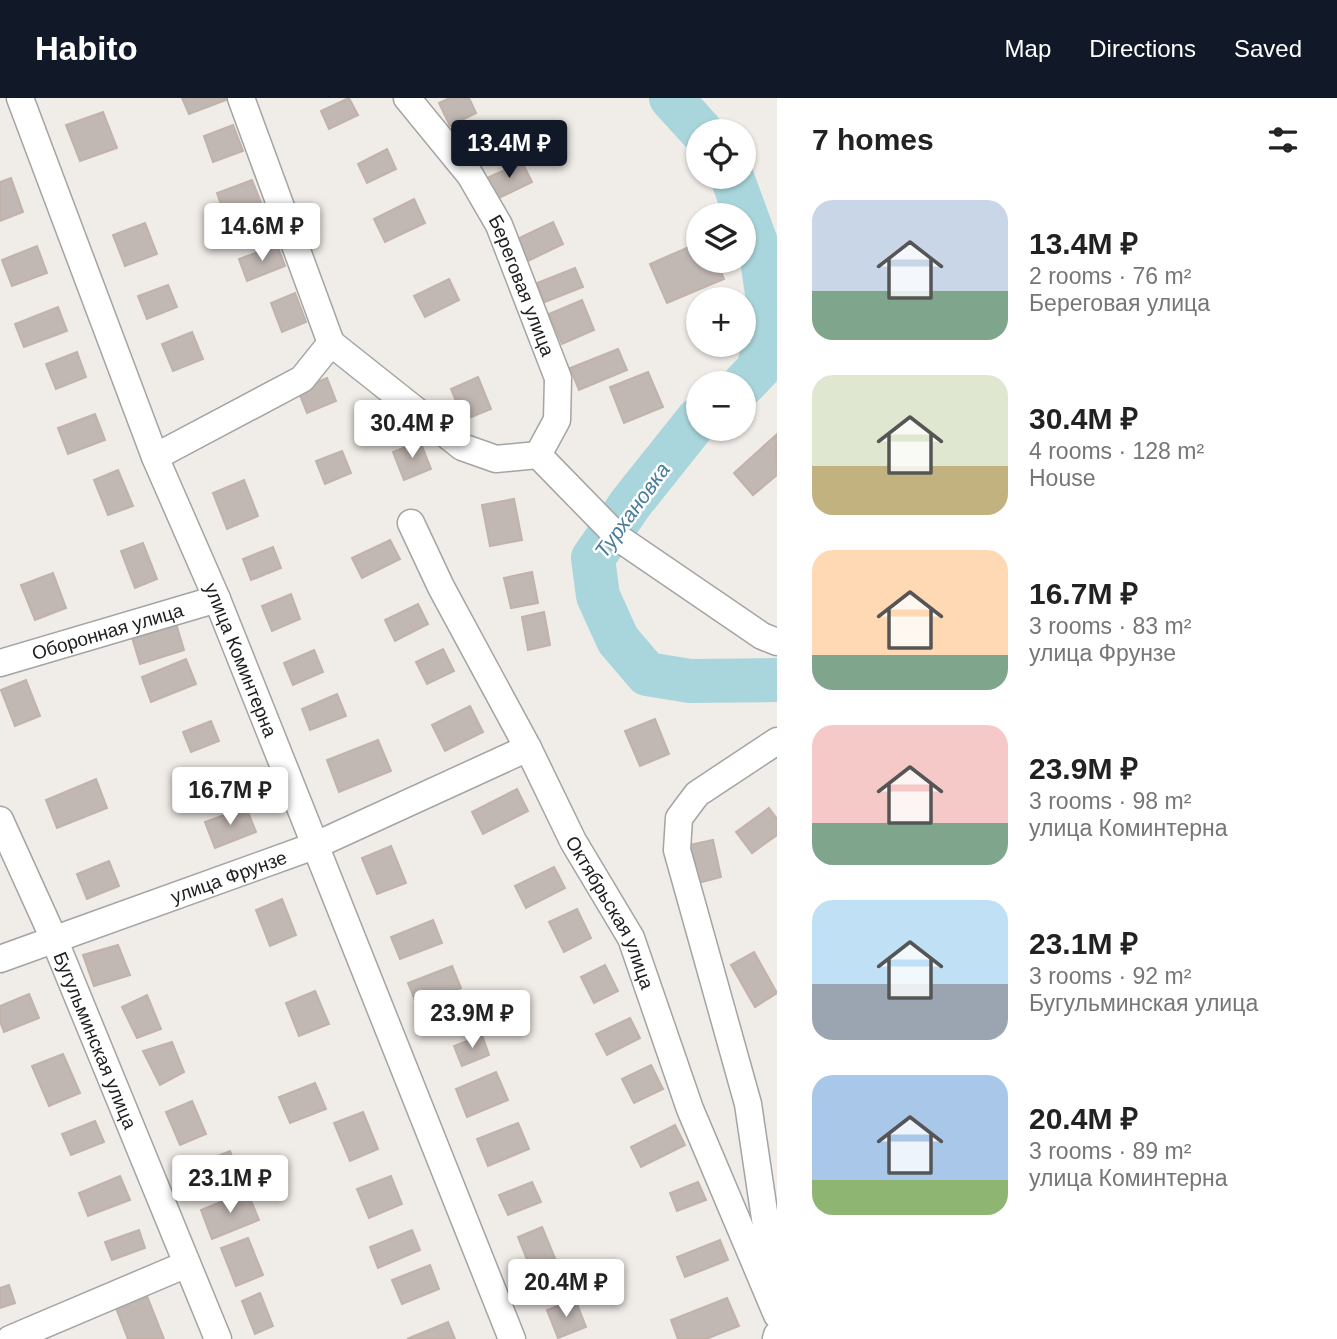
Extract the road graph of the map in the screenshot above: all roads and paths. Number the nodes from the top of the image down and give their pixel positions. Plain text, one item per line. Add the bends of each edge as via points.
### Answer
1 (20, 98) edge
2 (242, 98) edge
3 (407, 98) edge
4 (331, 343) junction
5 (538, 455) junction
6 (155, 457) junction
7 (411, 523) dead end
8 (217, 600) junction
9 (777, 642) edge
10 (0, 663) edge
11 (777, 741) edge
12 (528, 748) junction
13 (0, 820) edge
14 (314, 846) junction
15 (54, 939) junction
16 (0, 959) edge
17 (187, 1264) junction
18 (777, 1302) edge
19 (777, 1315) edge
20 (10, 1339) edge
21 (218, 1339) edge
22 (512, 1339) edge

1 - 6 street, улица Коминтерна
2 - 4 street
3 - 5 street, Береговая улица via 470,175 499,225 558,378 557,420
4 - 5 street via 463,447 496,459
4 - 6 street via 302,379
5 - 9 street via 620,539
6 - 8 street, улица Коминтерна
7 - 12 street, Октябрьская улица
8 - 10 street, Оборонная улица
8 - 14 street, улица Коминтерна
11 - 18 street via 696,794 680,818 677,850 748,1104
12 - 14 street, улица Фрунзе
12 - 19 street, Октябрьская улица via 573,841 631,938 690,1109
13 - 15 street, Бугульминская улица
14 - 15 street, улица Фрунзе
14 - 22 street, улица Коминтерна
15 - 16 street, улица Фрунзе
15 - 17 street, Бугульминская улица
17 - 20 street
17 - 21 street, Бугульминская улица

